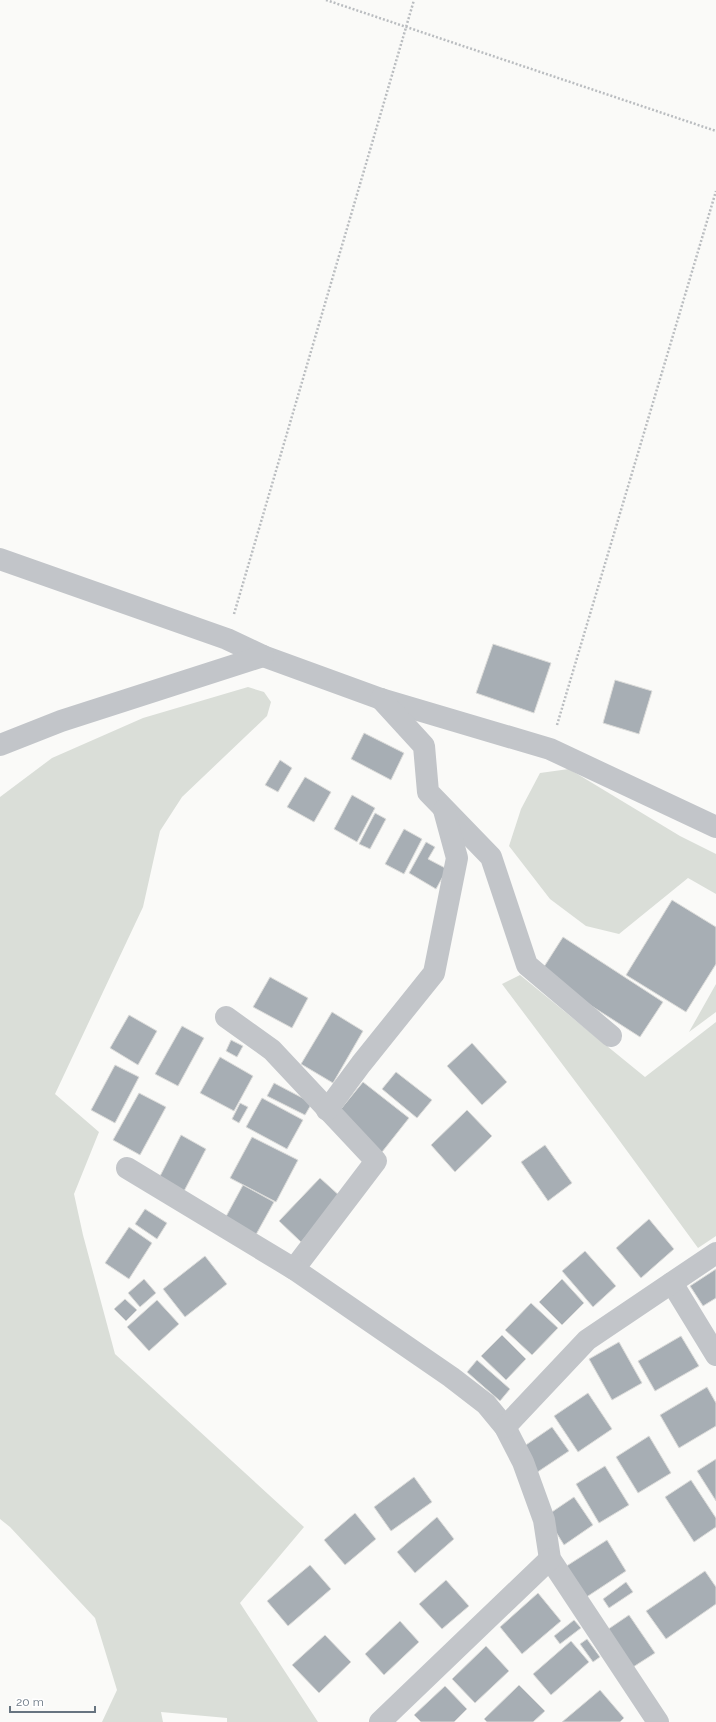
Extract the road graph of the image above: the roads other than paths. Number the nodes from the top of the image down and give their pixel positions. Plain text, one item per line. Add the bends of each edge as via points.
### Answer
1 (0, 559) edge
2 (263, 656) junction
3 (381, 699) junction
4 (0, 745) edge
5 (444, 809) junction
6 (716, 826) edge
7 (226, 1017) dead end
8 (611, 1036) dead end
9 (327, 1110) junction
10 (127, 1168) dead end
11 (716, 1253) edge
12 (294, 1268) junction
13 (672, 1283) junction
14 (716, 1355) edge
15 (504, 1427) junction
16 (550, 1559) junction
17 (380, 1722) edge
18 (658, 1722) edge

1 - 2 street via 227,639
2 - 3 street
2 - 4 street via 61,721
3 - 5 street via 424,746 428,792
3 - 6 street via 550,749
5 - 8 street via 490,857 527,965
5 - 9 street via 456,858 434,973
7 - 9 street via 272,1050
9 - 12 street via 376,1162
10 - 12 street
11 - 13 street
12 - 15 street via 451,1377 486,1404
13 - 14 street
13 - 15 street via 587,1340
15 - 16 street via 523,1462 541,1512
16 - 17 street
16 - 18 street

